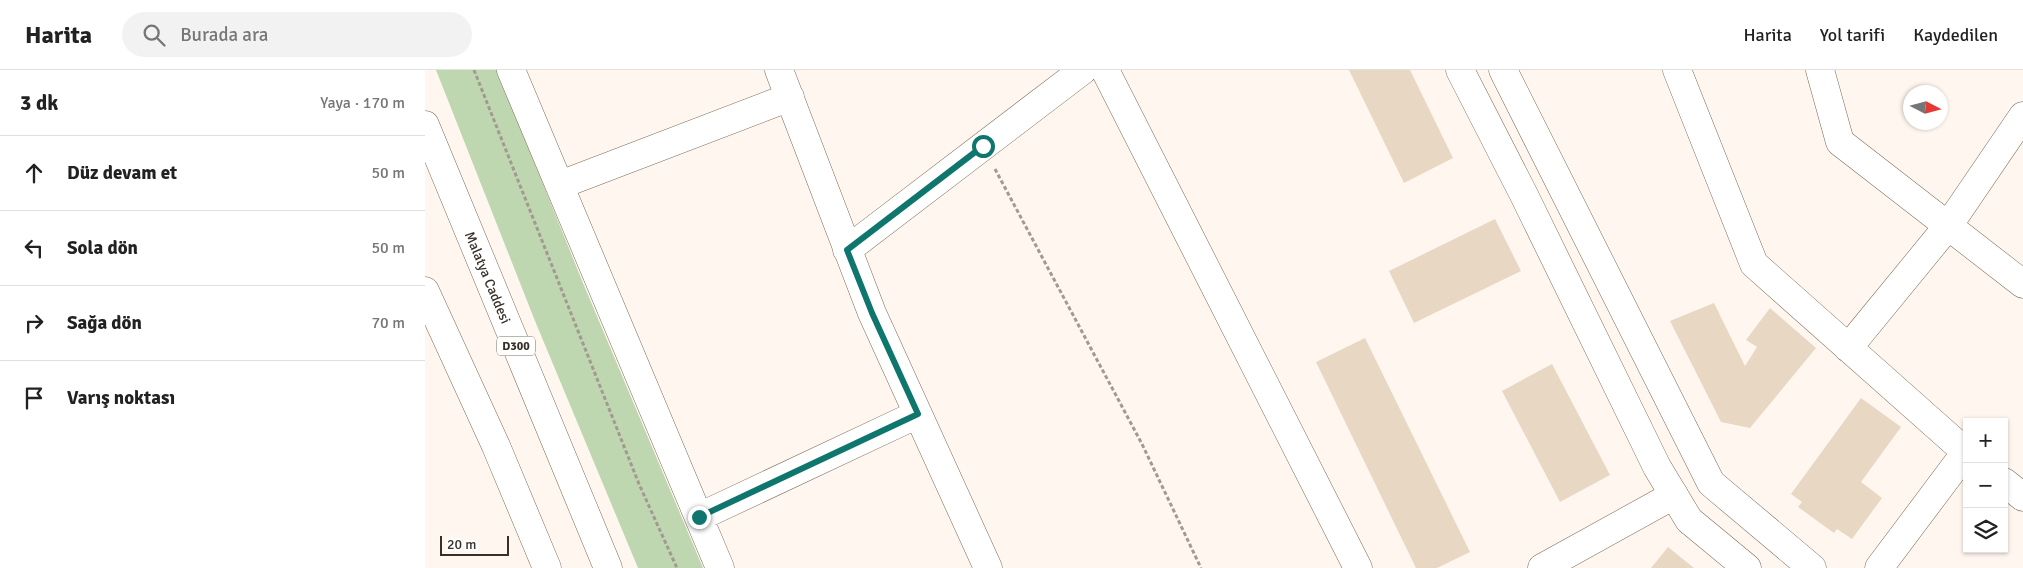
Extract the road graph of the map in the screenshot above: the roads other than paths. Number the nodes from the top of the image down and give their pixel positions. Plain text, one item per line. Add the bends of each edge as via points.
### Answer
1 (511, 70) edge
2 (779, 70) edge
3 (1083, 70) edge
4 (1105, 70) edge
5 (1460, 70) edge
6 (1503, 70) edge
7 (1677, 70) edge
8 (1820, 70) edge
9 (790, 97) junction
10 (2023, 116) edge
11 (425, 125) edge
12 (559, 185) junction
13 (1949, 226) junction
14 (847, 250) junction
15 (2023, 284) edge
16 (425, 291) edge
17 (1848, 348) junction
18 (918, 414) junction
19 (1963, 449) edge
20 (1963, 457) edge
21 (2008, 485) edge
22 (1674, 495) junction
23 (2023, 497) edge
24 (699, 517) junction
25 (547, 568) edge
26 (608, 568) edge
27 (720, 568) edge
28 (988, 568) edge
29 (1358, 568) edge
30 (1542, 568) edge
31 (1747, 568) edge
32 (1811, 568) edge
33 (1879, 568) edge

1 - 12 main road
2 - 9 main road
3 - 14 main road
4 - 29 main road
5 - 22 main road via 1657,467
6 - 32 main road via 1711,483
7 - 17 main road via 1754,264
8 - 13 main road via 1840,142
9 - 12 main road
9 - 14 main road
10 - 13 main road
11 - 26 main road, Malatya Caddesi / D300
12 - 24 main road
13 - 15 main road
13 - 17 main road
14 - 18 main road
16 - 25 main road via 496,446
17 - 19 main road
18 - 24 main road
18 - 28 main road
20 - 33 main road
21 - 23 main road
22 - 30 main road
22 - 31 main road via 1689,520
24 - 27 main road

